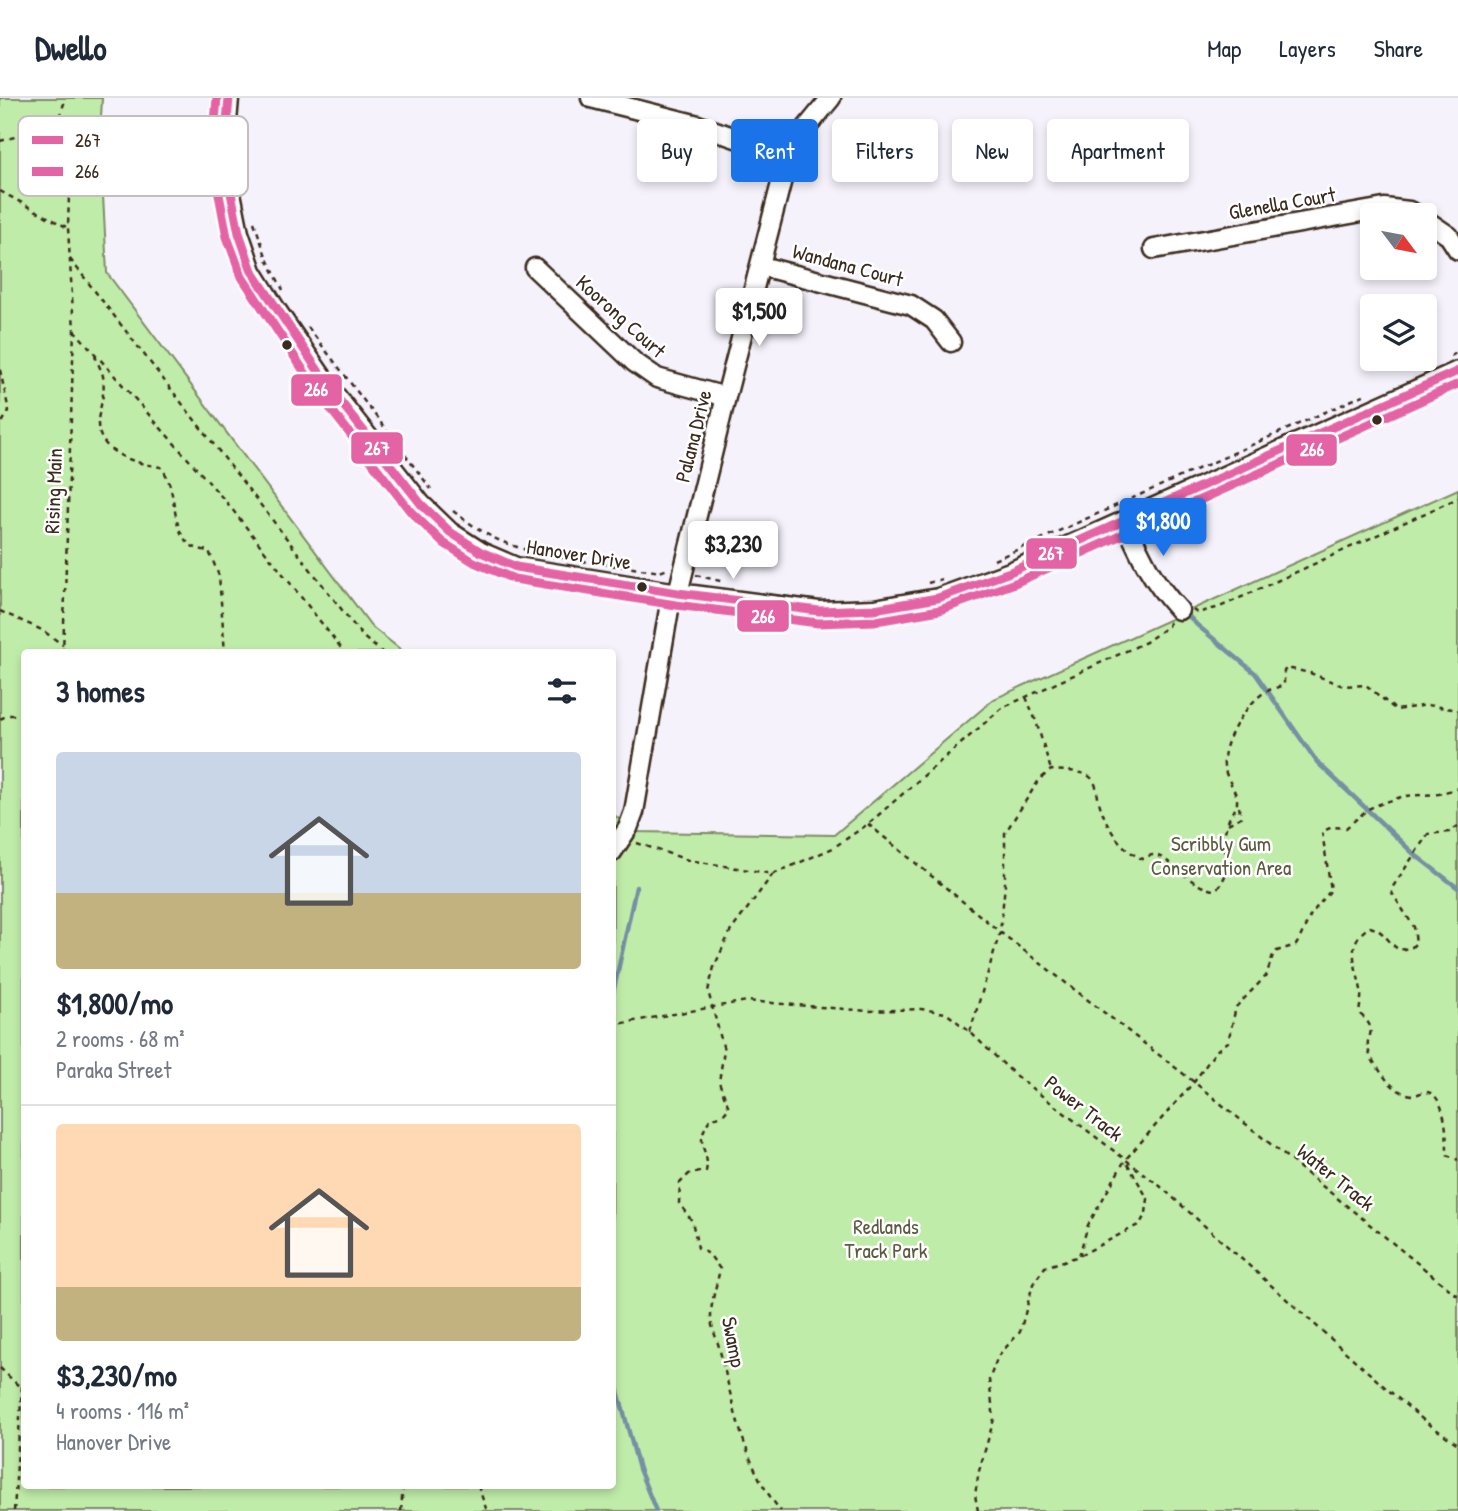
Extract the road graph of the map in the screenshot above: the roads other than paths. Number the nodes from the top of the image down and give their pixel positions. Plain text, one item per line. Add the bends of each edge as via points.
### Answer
1 (229, 98) edge
2 (591, 98) edge
3 (831, 98) edge
4 (228, 116) edge
5 (814, 119) edge
6 (731, 136) edge
7 (782, 182) edge
8 (232, 196) edge
9 (1360, 212) edge
10 (1437, 228) edge
11 (1154, 249) dead end
12 (1458, 250) edge
13 (761, 266) junction
14 (535, 268) dead end
15 (951, 342) dead end
16 (1452, 365) edge
17 (726, 397) junction
18 (1125, 521) junction
19 (675, 592) junction
20 (1179, 610) road end
21 (617, 845) edge

1 - 4 street, Hanover Drive
2 - 6 street
3 - 5 street, Palana Drive
7 - 13 street, Palana Drive
8 - 19 street, Hanover Drive via 252,271 275,308 329,387 421,504 450,532 516,567
9 - 11 street, Glenella Court
10 - 12 street
13 - 15 street, Wandana Court via 911,305 934,320
13 - 17 street, Palana Drive
14 - 17 street, Koorong Court via 634,362 657,378
16 - 18 street, Hanover Drive
17 - 19 street, Palana Drive
18 - 19 street, Hanover Drive via 939,598 874,609 819,611
18 - 20 street via 1145,566
19 - 21 street, Palana Drive via 634,812

